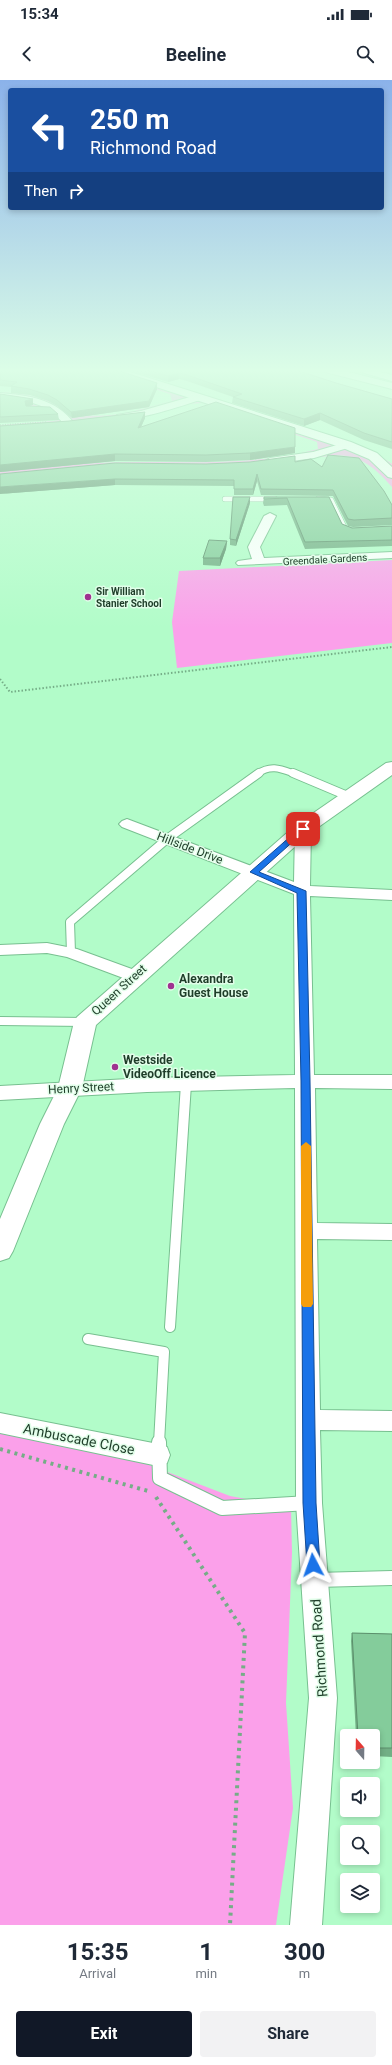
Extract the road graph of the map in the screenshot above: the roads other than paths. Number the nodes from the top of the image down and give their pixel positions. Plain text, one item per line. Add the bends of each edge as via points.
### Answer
1 (306, 456) edge
2 (372, 456) edge
3 (258, 463) edge
4 (392, 474) edge
5 (280, 498) edge
6 (311, 498) edge
7 (225, 499) dead end
8 (270, 516) dead end
9 (361, 531) edge
10 (392, 555) edge
11 (258, 562) junction
12 (242, 563) dead end
13 (392, 767) edge
14 (350, 797) junction
15 (127, 824) dead end
16 (303, 829) junction
17 (167, 839) junction
18 (254, 872) junction
19 (302, 891) junction
20 (392, 895) edge
21 (0, 950) edge
22 (71, 953) junction
23 (134, 976) junction
24 (0, 1020) edge
25 (85, 1022) junction
26 (306, 1081) junction
27 (392, 1082) edge
28 (186, 1084) junction
29 (70, 1088) junction
30 (0, 1093) edge
31 (306, 1231) junction
32 (392, 1232) edge
33 (0, 1251) edge
34 (170, 1327) dead end
35 (88, 1339) dead end
36 (309, 1420) junction
37 (392, 1421) edge
38 (0, 1423) edge
39 (158, 1454) junction
40 (309, 1503) junction
41 (392, 1578) edge
42 (314, 1580) junction
43 (306, 1925) edge

1 - 3 street
2 - 4 street
5 - 7 lane
6 - 9 lane via 331,500 345,529
8 - 11 street via 254,547
10 - 11 street, Greendale Gardens
11 - 12 street, Greendale Gardens
13 - 14 street, Queen Street
14 - 16 street, Queen Street
14 - 17 lane via 277,767 268,768
15 - 17 street, Hillside Drive
16 - 18 street, Queen Street
16 - 19 street, Richmond Road
17 - 18 street, Hillside Drive
17 - 22 lane via 70,922
18 - 19 street
18 - 23 street, Queen Street
19 - 20 street
19 - 26 street, Richmond Road
21 - 22 street via 47,948
22 - 23 street
23 - 25 street, Queen Street
24 - 25 lane
25 - 29 street, Queen Street
26 - 27 street, Henry Street
26 - 28 street, Henry Street
26 - 31 street, Richmond Road
28 - 29 street, Henry Street
28 - 34 lane
29 - 30 street, Henry Street
29 - 33 street, Queen Street via 52,1124
31 - 32 street
31 - 36 street, Richmond Road
35 - 39 lane via 164,1352
36 - 37 street
36 - 40 street, Richmond Road
38 - 39 street, Ambuscade Close
39 - 40 lane via 160,1478 222,1508
40 - 42 street, Richmond Road
41 - 42 lane
42 - 43 street, Richmond Road via 323,1698

